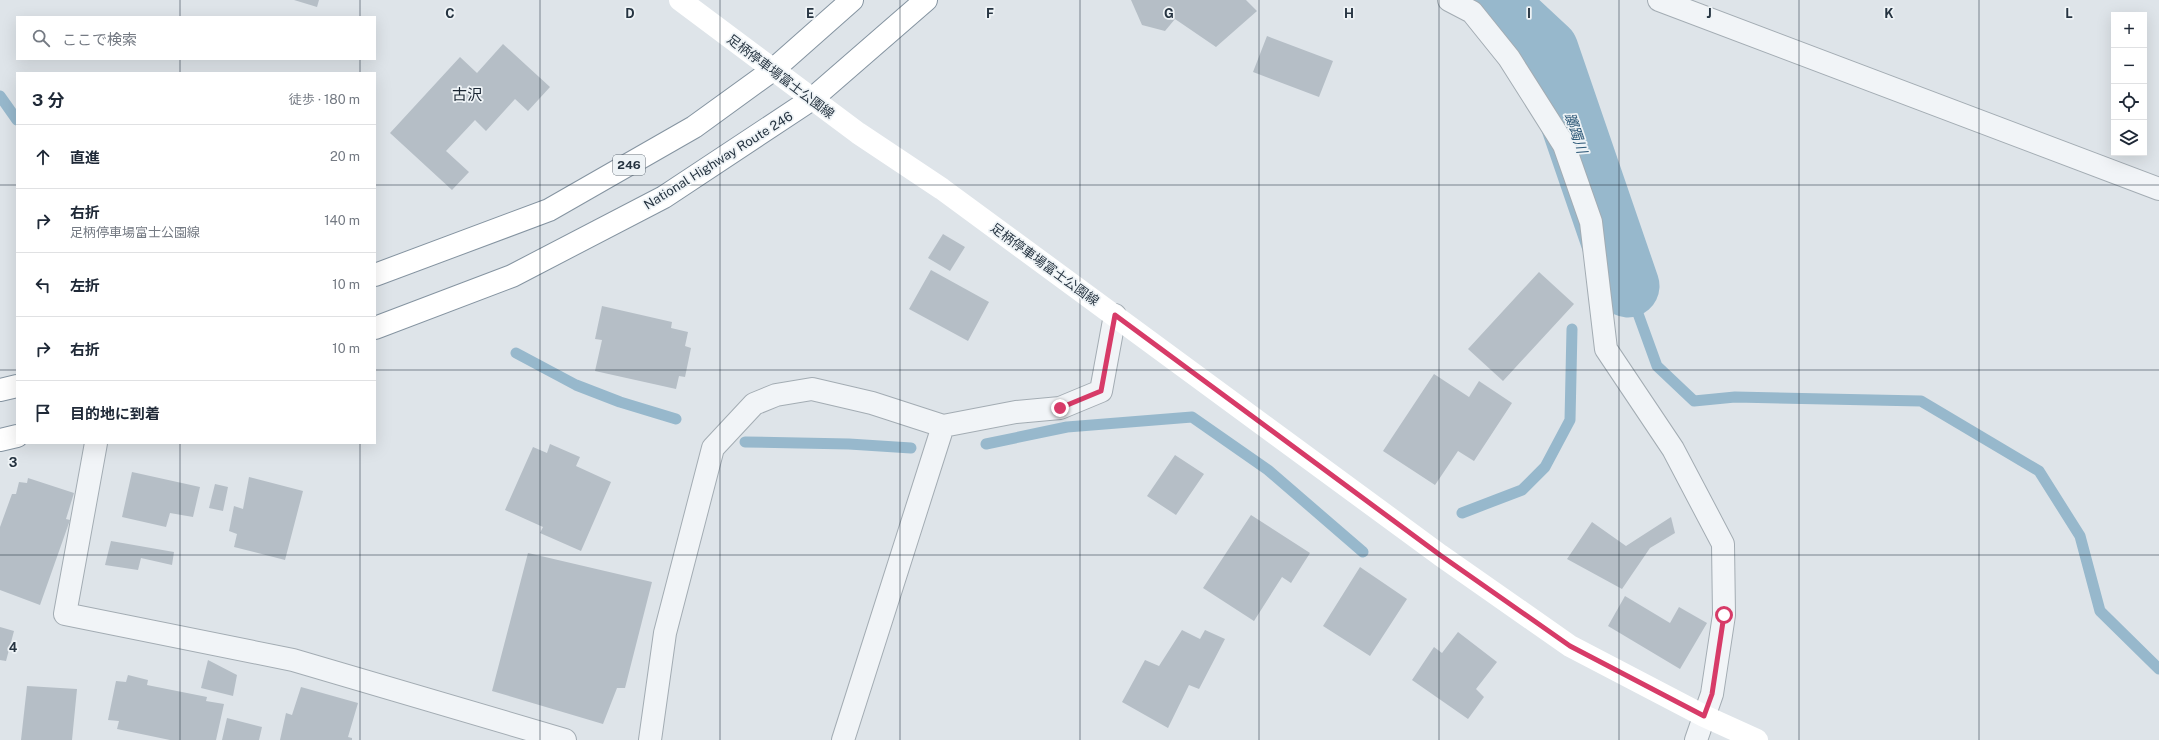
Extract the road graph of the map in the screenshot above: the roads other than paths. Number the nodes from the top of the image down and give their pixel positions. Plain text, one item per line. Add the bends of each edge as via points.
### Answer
1 (680, 0) edge
2 (852, 0) edge
3 (926, 0) edge
4 (1449, 0) edge
5 (1660, 0) edge
6 (1475, 6) edge
7 (774, 69) junction
8 (812, 99) junction
9 (2159, 189) edge
10 (376, 275) edge
11 (1115, 315) junction
12 (376, 328) edge
13 (16, 386) edge
14 (0, 390) edge
15 (943, 426) junction
16 (16, 436) edge
17 (0, 440) edge
18 (96, 444) edge
19 (1704, 716) junction
20 (565, 740) edge
21 (650, 740) edge
22 (843, 740) edge
23 (1696, 740) edge
24 (1756, 740) edge

1 - 7 main road, 足柄停車場富士公園線
2 - 7 main road, 246
3 - 8 main road, National Highway Route 246
4 - 6 street
5 - 9 street
6 - 19 street via 1564,145 1591,222 1606,349 1673,449 1723,544 1724,615 1712,694
7 - 8 main road, 足柄停車場富士公園線
7 - 10 main road, 246 via 694,127 549,210
8 - 11 main road, 足柄停車場富士公園線 via 942,189
8 - 12 main road, National Highway Route 246 via 664,197 512,276
11 - 15 street via 1101,391 1060,408 1016,412
11 - 19 main road, 足柄停車場富士公園線 via 1440,555 1570,646
13 - 14 main road
15 - 21 street via 872,403 812,390 776,395 754,404 713,448 665,633
15 - 22 street
16 - 17 main road
18 - 20 street via 65,614 293,660
19 - 23 street
19 - 24 main road, 足柄停車場富士公園線

